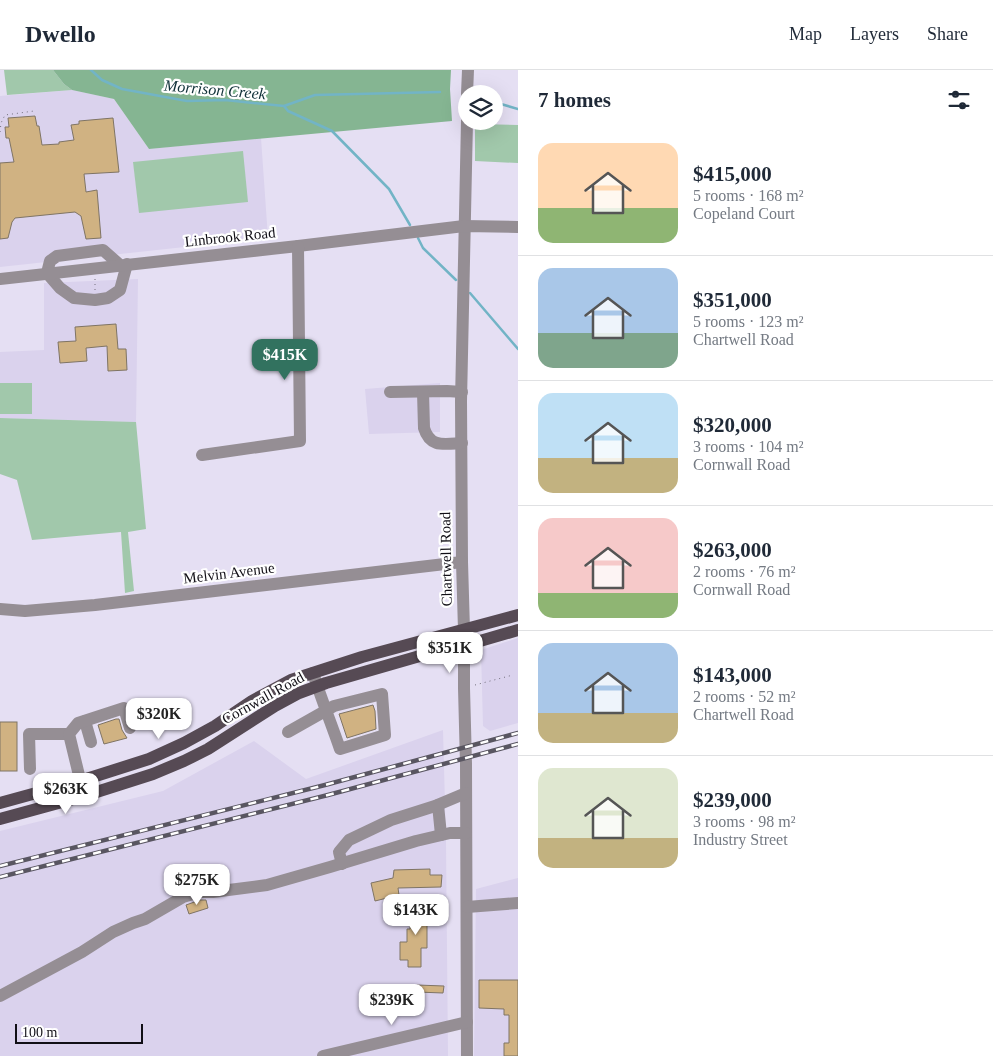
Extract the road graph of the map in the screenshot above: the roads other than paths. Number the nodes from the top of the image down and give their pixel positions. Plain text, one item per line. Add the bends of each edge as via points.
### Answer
1 (468, 70) edge
2 (467, 85) edge
3 (467, 130) edge
4 (464, 226) junction
5 (518, 226) edge
6 (298, 246) junction
7 (123, 265) junction
8 (47, 273) junction
9 (0, 279) edge
10 (390, 392) dead end
11 (423, 392) junction
12 (462, 392) junction
13 (462, 443) junction
14 (202, 455) dead end
15 (462, 562) junction
16 (0, 610) edge
17 (518, 615) edge
18 (464, 630) junction
19 (518, 630) edge
20 (464, 644) junction
21 (313, 673) junction
22 (317, 686) junction
23 (326, 710) junction
24 (85, 721) junction
25 (130, 728) dead end
26 (288, 732) dead end
27 (69, 734) junction
28 (91, 742) dead end
29 (30, 769) dead end
30 (80, 781) junction
31 (466, 793) junction
32 (84, 796) junction
33 (0, 803) edge
34 (438, 805) junction
35 (0, 818) edge
36 (466, 833) junction
37 (441, 835) junction
38 (342, 864) junction
39 (518, 903) edge
40 (467, 907) junction
41 (0, 996) edge
42 (467, 1022) junction
43 (323, 1056) edge
44 (467, 1056) edge

1 - 2 street
3 - 4 street, Chartwell Road
4 - 5 street, Linbrook Road
4 - 6 street, Linbrook Road
4 - 12 street, Chartwell Road
6 - 7 street, Linbrook Road
6 - 14 street via 300,441
7 - 8 street, Linbrook Road
7 - 8 street via 102,250 57,256 50,261
7 - 8 street via 120,290 108,298 95,300 74,298
8 - 9 street, Linbrook Road
10 - 11 street
11 - 12 street
11 - 13 street via 424,428 429,439 439,444
12 - 13 street, Chartwell Road
13 - 15 street, Chartwell Road
15 - 16 street, Melvin Avenue via 95,605 25,612
15 - 18 street, Chartwell Road
17 - 18 main road, Cornwall Road
18 - 20 street, Chartwell Road
18 - 21 main road, Cornwall Road
19 - 20 main road, Cornwall Road
20 - 22 main road, Cornwall Road
20 - 31 street, Chartwell Road
21 - 22 street
21 - 30 main road, Cornwall Road via 291,680 252,701 184,743 149,759
22 - 23 street
22 - 32 main road, Cornwall Road via 275,706 184,761
23 - 23 street via 340,749 385,735 382,694
23 - 26 street
24 - 25 street via 124,708
24 - 27 street
24 - 28 street
27 - 29 street via 29,734
27 - 30 street
30 - 32 street
30 - 33 main road, Cornwall Road
31 - 34 street
31 - 36 street, Chartwell Road
32 - 35 main road, Cornwall Road
34 - 37 street
34 - 38 street via 391,820 349,840 340,852
36 - 37 street
36 - 40 street, Chartwell Road
37 - 38 street
38 - 41 street via 268,885 199,892 183,897 145,919 113,932
39 - 40 street
40 - 42 street, Chartwell Road
42 - 43 street
42 - 44 street, Chartwell Road

